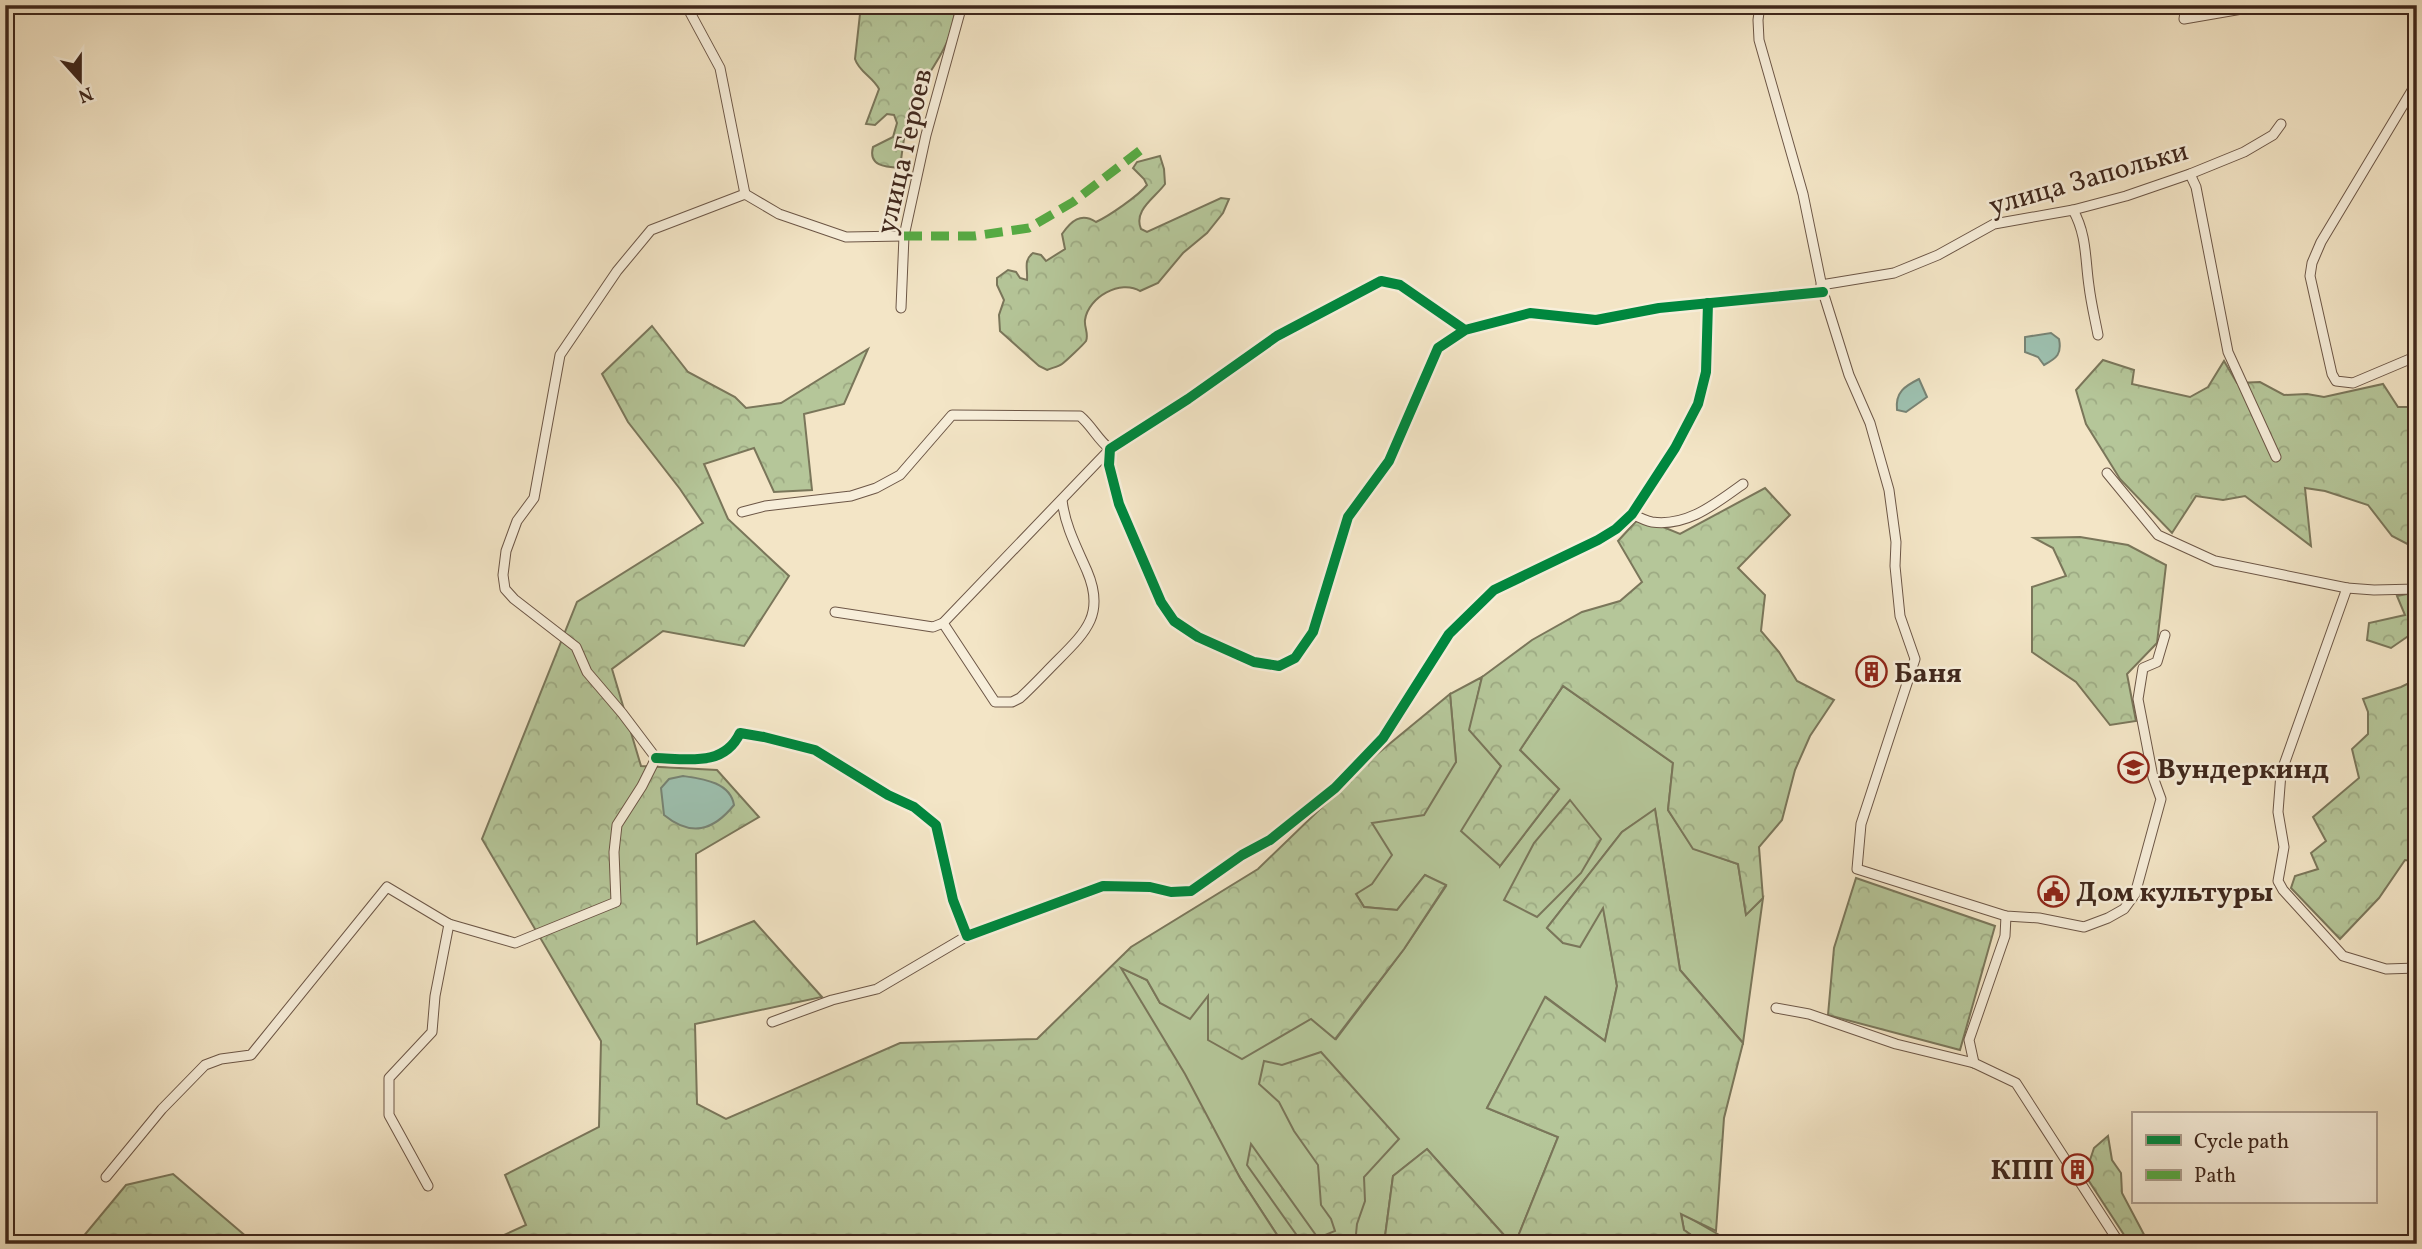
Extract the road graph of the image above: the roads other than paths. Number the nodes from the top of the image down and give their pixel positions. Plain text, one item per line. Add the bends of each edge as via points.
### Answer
1 (686, 5) edge
2 (962, 5) edge
3 (1760, 5) edge
4 (2186, 5) edge
5 (2265, 5) edge
6 (2417, 82) edge
7 (2281, 124) dead end
8 (2190, 174) junction
9 (745, 194) junction
10 (2073, 210) junction
11 (904, 236) junction
12 (1822, 289) junction
13 (1708, 303) junction
14 (901, 308) dead end
15 (1465, 330) junction
16 (2098, 335) dead end
17 (2417, 356) edge
18 (1110, 449) junction
19 (2276, 457) dead end
20 (2107, 473) dead end
21 (1743, 484) dead end
22 (1062, 500) junction
23 (742, 512) dead end
24 (1632, 514) junction
25 (2347, 588) junction
26 (2417, 589) edge
27 (835, 612) dead end
28 (943, 623) junction
29 (2165, 635) dead end
30 (656, 758) junction
31 (2006, 916) junction
32 (449, 924) junction
33 (967, 936) junction
34 (2417, 968) edge
35 (1776, 1008) dead end
36 (772, 1022) dead end
37 (1974, 1063) junction
38 (106, 1177) dead end
39 (428, 1186) dead end
40 (2120, 1244) edge

1 - 9 street via 720,68
2 - 11 street, улица Героев
3 - 12 street via 1759,40 1803,194
4 - 5 street via 2184,19
6 - 17 street via 2321,242 2310,276 2336,381 2353,383
7 - 8 street, улица Запольки via 2273,135 2244,152
8 - 10 street, улица Запольки
8 - 19 street via 2228,352
9 - 11 street via 779,214 846,237
9 - 30 street via 651,230 560,355 534,498 516,521 506,551 505,589 576,647 587,672
10 - 12 street, улица Запольки via 1994,224 1895,273
10 - 16 street via 2086,243
11 - 14 street, улица Героев
12 - 13 street, улица Запольки
12 - 31 street via 1889,490 1900,616 1915,659 1861,824 1857,869
13 - 15 street, улица Запольки via 1596,320 1530,313
13 - 24 street via 1706,372 1698,404
15 - 18 street via 1400,285 1381,281 1277,336
15 - 18 street via 1438,348 1389,461 1349,517 1313,632 1295,658 1279,666 1254,662 1174,621 1147,574 1115,490
18 - 22 street
18 - 23 street via 1080,416 952,415 900,475 876,488
20 - 25 street via 2158,535 2215,561
21 - 24 street via 1703,513 1679,520 1651,522
22 - 28 street
22 - 28 street via 1064,518 1093,586 1091,621 1080,638 1020,698 995,702
24 - 33 street via 1598,540 1494,590 1449,634 1383,738 1335,788 1270,840 1191,891 1103,886
25 - 26 street
25 - 34 street via 2281,773 2278,812 2284,847 2278,881 2343,957 2386,969
27 - 28 street via 933,626
29 - 31 street via 2157,662 2143,668 2138,699 2161,799 2135,894 2124,909 2084,927
30 - 32 street via 617,824 616,902 515,943
30 - 33 street via 720,756 734,747 740,733 815,750 914,807 936,825 953,900
31 - 37 street via 2005,936 1969,1040
32 - 38 street via 387,887 251,1055 205,1065
32 - 39 street via 432,1031 389,1078 389,1115
33 - 36 street via 877,989
35 - 37 street
37 - 40 street via 2016,1083

